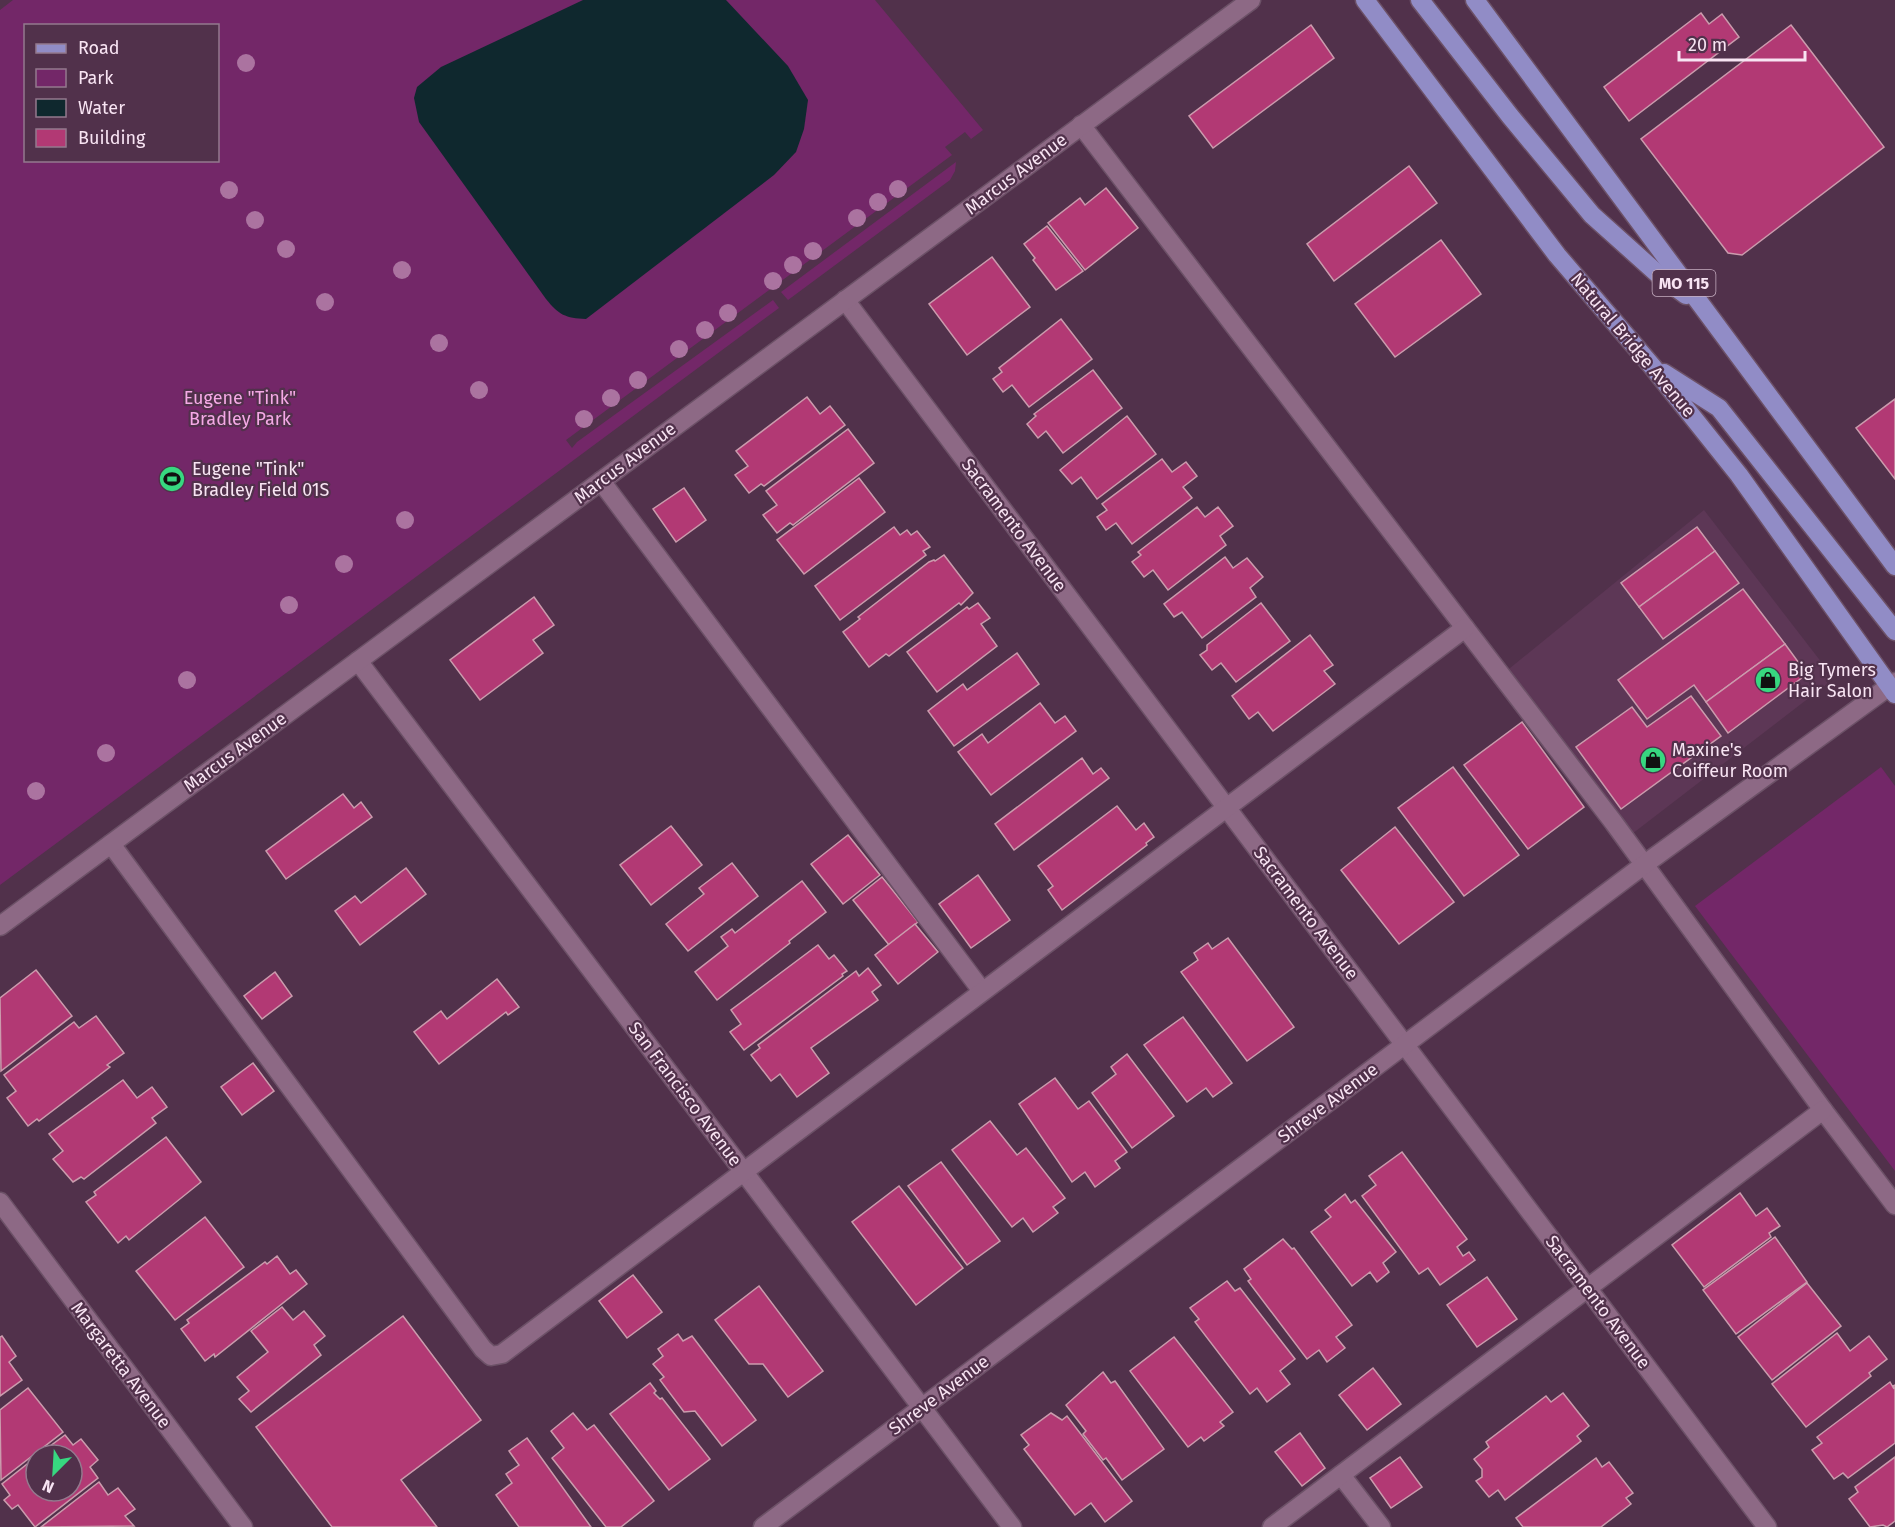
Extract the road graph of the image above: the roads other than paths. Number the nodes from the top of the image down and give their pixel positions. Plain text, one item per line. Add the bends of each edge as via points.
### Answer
1 (1251, 0) edge
2 (1365, 0) edge
3 (1420, 0) edge
4 (1475, 0) edge
5 (1081, 125) junction
6 (844, 300) junction
7 (1702, 307) junction
8 (1652, 366) junction
9 (601, 481) junction
10 (1895, 566) edge
11 (1465, 628) junction
12 (1895, 631) edge
13 (358, 660) junction
14 (1893, 688) edge
15 (1226, 807) junction
16 (111, 844) junction
17 (1645, 864) junction
18 (0, 926) edge
19 (982, 991) junction
20 (1405, 1045) junction
21 (1823, 1110) junction
22 (744, 1171) junction
23 (0, 1202) edge
24 (1895, 1205) edge
25 (1588, 1289) junction
26 (922, 1408) junction
27 (1341, 1475) junction
28 (243, 1527) edge
29 (763, 1527) edge
30 (1012, 1527) edge
31 (1272, 1527) edge
32 (1381, 1527) edge
33 (1767, 1527) edge

1 - 5 street, Marcus Avenue
2 - 8 main road, Natural Bridge Avenue via 1557,255
3 - 7 main road via 1592,214 1659,275
4 - 7 main road, MO 115
5 - 6 street, Marcus Avenue
5 - 11 street
6 - 9 street, Marcus Avenue
6 - 15 street, Sacramento Avenue
7 - 10 main road, MO 115
8 - 12 main road via 1719,408
8 - 14 main road, Natural Bridge Avenue via 1739,475
9 - 13 street, Marcus Avenue
9 - 19 street
11 - 15 street
11 - 17 street
13 - 16 street, Marcus Avenue
13 - 22 street, San Francisco Avenue
14 - 17 street, Shreve Avenue
15 - 19 street
15 - 20 street, Sacramento Avenue
16 - 18 street, Marcus Avenue
16 - 22 street via 491,1356 502,1354
17 - 20 street, Shreve Avenue
17 - 21 street
19 - 22 street
20 - 25 street, Sacramento Avenue
20 - 26 street, Shreve Avenue
21 - 24 street
21 - 25 street
22 - 26 street, San Francisco Avenue
23 - 28 street, Margaretta Avenue
25 - 27 street
25 - 33 street, Sacramento Avenue
26 - 29 street, Shreve Avenue
26 - 30 street, San Francisco Avenue
27 - 31 street
27 - 32 street

